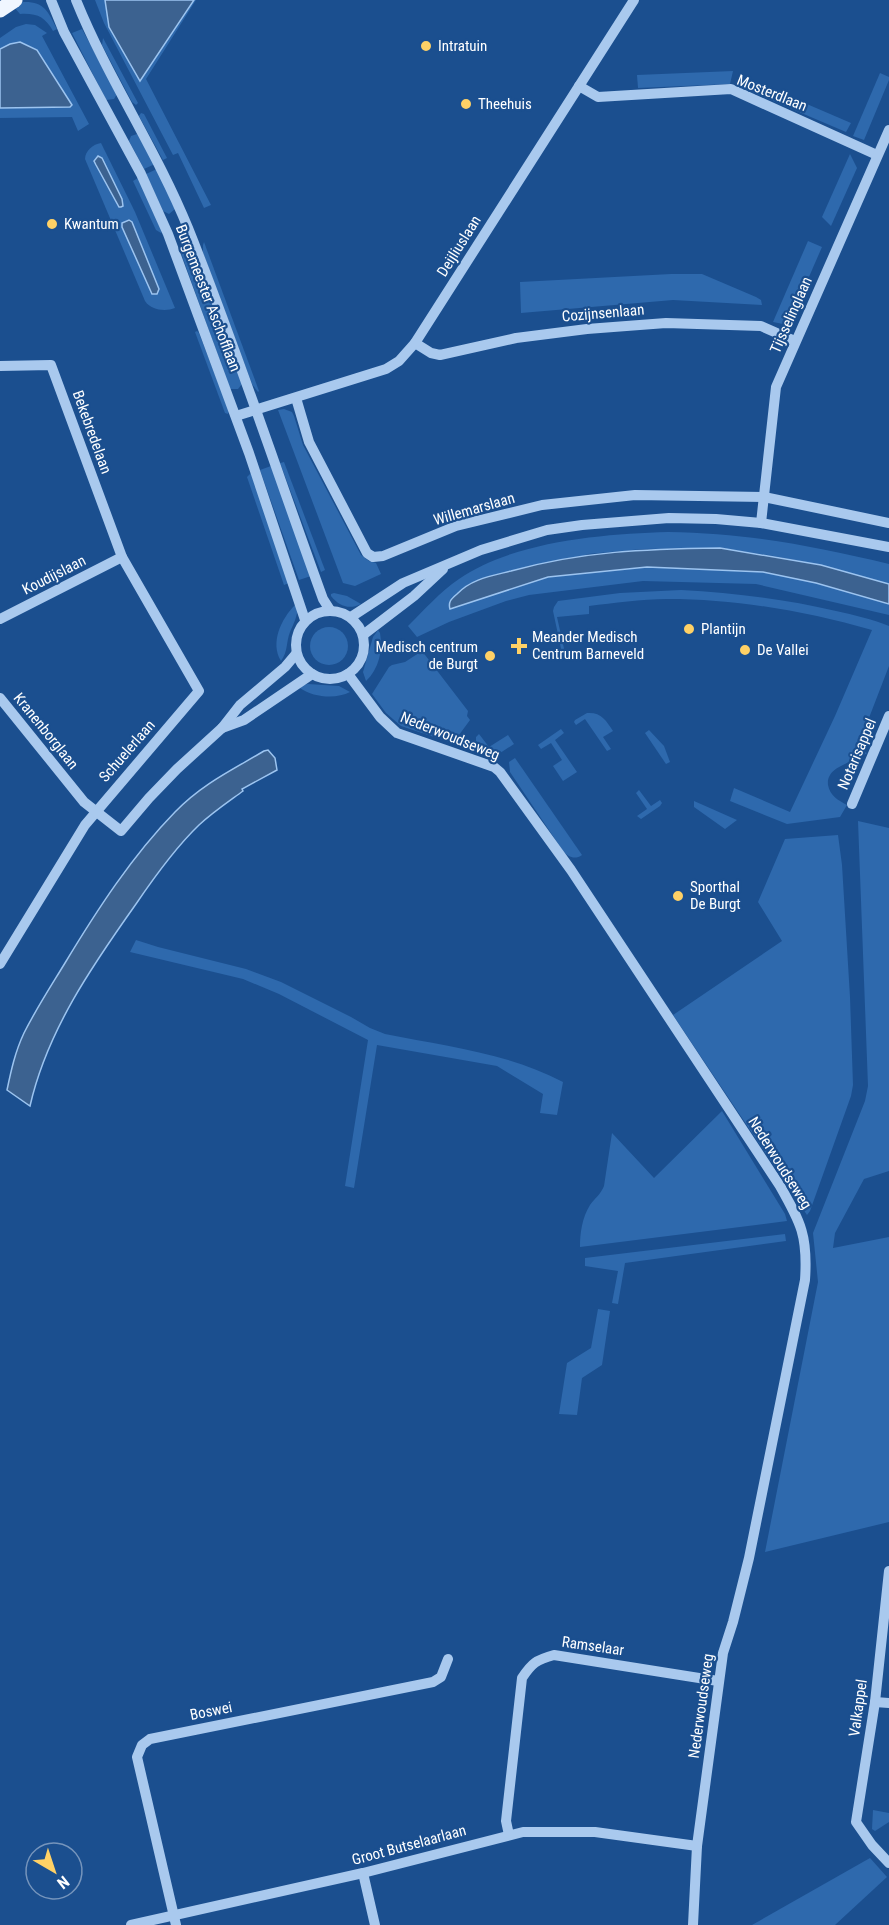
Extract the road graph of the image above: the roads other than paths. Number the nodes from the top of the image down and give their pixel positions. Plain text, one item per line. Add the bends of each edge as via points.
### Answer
1 (15, 0) edge
2 (51, 0) edge
3 (76, 0) edge
4 (634, 0) edge
5 (0, 10) edge
6 (579, 86) junction
7 (889, 130) edge
8 (877, 155) junction
9 (795, 341) junction
10 (415, 343) junction
11 (0, 366) edge
12 (296, 398) junction
13 (257, 409) junction
14 (236, 416) junction
15 (764, 497) junction
16 (761, 523) junction
17 (889, 523) edge
18 (887, 549) edge
19 (122, 557) junction
20 (450, 563) junction
21 (330, 610) junction
22 (351, 617) junction
23 (0, 619) edge
24 (305, 620) junction
25 (363, 635) junction
26 (296, 654) junction
27 (312, 674) junction
28 (348, 674) junction
29 (0, 698) edge
30 (889, 716) edge
31 (222, 728) junction
32 (852, 804) dead end
33 (96, 811) junction
34 (0, 964) edge
35 (889, 1571) edge
36 (447, 1659) dead end
37 (718, 1681) junction
38 (875, 1702) junction
39 (889, 1703) edge
40 (509, 1835) junction
41 (697, 1846) junction
42 (889, 1863) edge
43 (363, 1873) junction
44 (175, 1920) edge
45 (131, 1925) edge
46 (375, 1925) edge
47 (693, 1925) edge

1 - 5 main road
2 - 14 street, Burgemeester Aschofflaan via 164,223
3 - 13 street, Burgemeester Aschofflaan via 188,227
4 - 6 street, Deijliuslaan
6 - 8 street, Mosterdlaan via 598,97 731,89
6 - 10 street, Deijliuslaan
7 - 8 street, Tijsselinglaan
8 - 9 street, Tijsselinglaan
9 - 10 street, Cozijnsenlaan via 761,327 666,323 516,338 441,355
9 - 15 street, Tijsselinglaan via 776,387
10 - 12 street, Deijliuslaan via 386,369
11 - 19 street, Bekebredelaan via 51,365
12 - 13 street, Deijliuslaan
12 - 15 street, Willemarslaan via 309,442 367,553 373,557 456,526 542,506 635,495
13 - 14 street, Deijliuslaan
13 - 21 street, Burgemeester Aschofflaan
14 - 24 street, Burgemeester Aschofflaan
15 - 16 street, Tijsselinglaan
15 - 17 street
16 - 18 street
16 - 20 street via 669,518 582,525 547,530
19 - 23 street, Koudijslaan
19 - 33 street, Schuelerlaan via 199,691
20 - 22 street via 403,583
20 - 25 street
21 - 22 street
21 - 24 street
22 - 25 street
24 - 26 street via 296,640
25 - 28 street via 362,657
26 - 27 street
26 - 31 street via 240,705
27 - 28 street via 326,679
27 - 31 street via 244,720
28 - 37 street, Nederwoudseweg via 397,734 500,772 571,870 780,1186 801,1226 806,1243 806,1280 749,1558
29 - 33 street, Kranenborglaan via 84,802
30 - 32 street, Notarisappel
31 - 33 street, Kranenborglaan via 177,769 121,831
33 - 34 street, Schuelerlaan
35 - 38 street, Valkappel
36 - 44 street, Boswei via 441,1677 433,1682 150,1739 142,1746 136,1757
37 - 40 street, Ramselaar via 554,1655 530,1665 522,1678 506,1821
37 - 41 street, Nederwoudseweg
38 - 39 street
38 - 42 street, Valkappel via 856,1822
40 - 41 street, Groot Butselaarlaan via 595,1833
40 - 43 street, Groot Butselaarlaan
41 - 47 street, Nederwoudseweg
43 - 44 street, Groot Butselaarlaan
43 - 46 street
44 - 45 street, Groot Butselaarlaan

